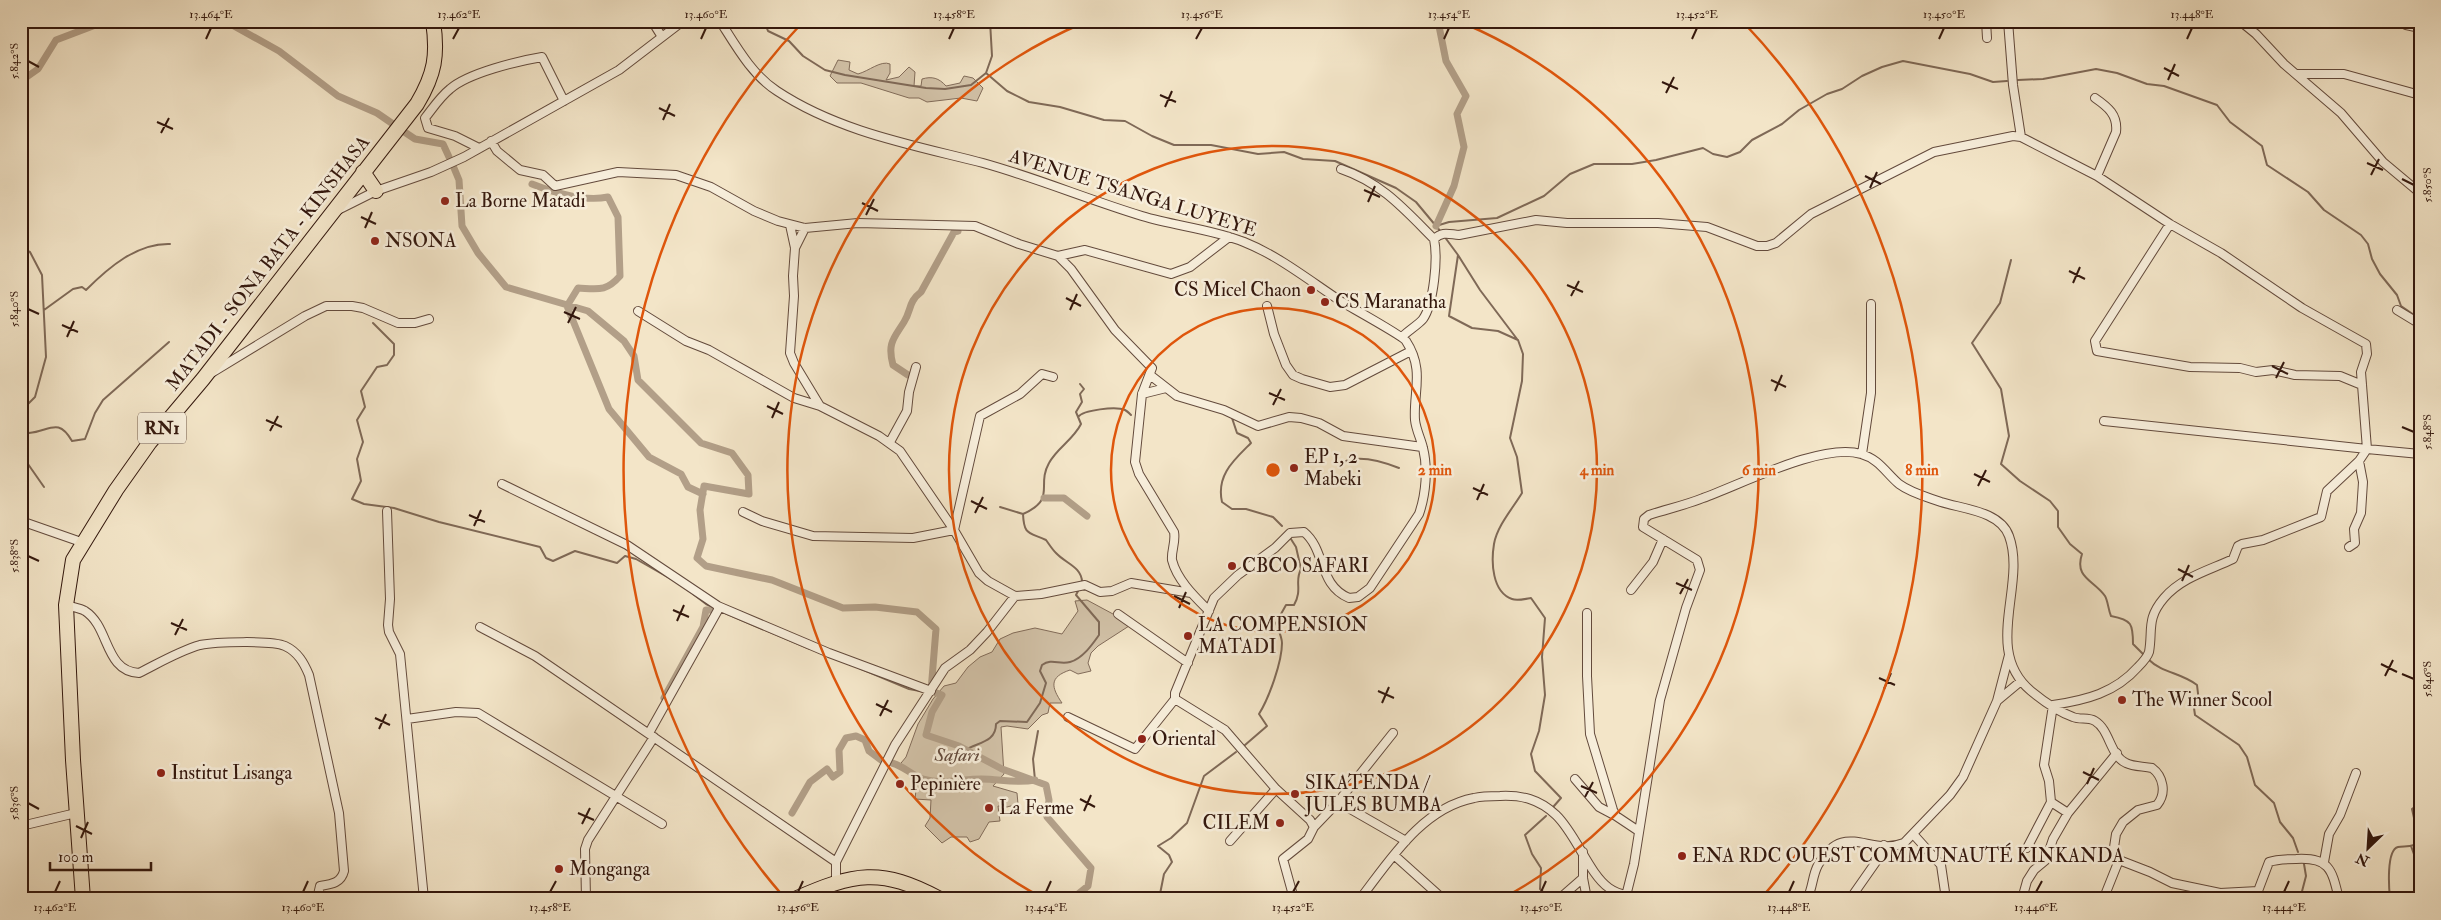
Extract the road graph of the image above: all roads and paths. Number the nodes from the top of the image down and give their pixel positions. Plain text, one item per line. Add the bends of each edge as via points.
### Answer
1 (433, 21) edge
2 (652, 21) edge
3 (683, 21) edge
4 (720, 21) edge
5 (1986, 21) edge
6 (2008, 21) edge
7 (2240, 21) edge
8 (2406, 25) dead end
9 (2420, 28) edge
10 (662, 37) junction
11 (1987, 38) dead end
12 (2297, 74) junction
13 (2420, 95) edge
14 (2095, 98) dead end
15 (564, 101) junction
16 (2021, 137) junction
17 (491, 141) junction
18 (479, 148) junction
19 (1341, 169) dead end
20 (363, 172) junction
21 (2097, 176) junction
22 (376, 191) junction
23 (2420, 193) edge
24 (334, 212) junction
25 (2170, 224) junction
26 (790, 225) junction
27 (805, 228) junction
28 (1440, 235) junction
29 (1229, 237) junction
30 (795, 248) junction
31 (1058, 256) junction
32 (1871, 304) dead end
33 (1267, 306) dead end
34 (2397, 310) dead end
35 (638, 311) dead end
36 (430, 319) dead end
37 (2420, 324) edge
38 (1403, 336) junction
39 (1411, 351) junction
40 (916, 367) dead end
41 (1150, 375) junction
42 (1053, 377) dead end
43 (202, 379) junction
44 (2362, 385) junction
45 (1166, 388) junction
46 (1142, 394) junction
47 (820, 406) junction
48 (2104, 421) dead end
49 (890, 442) junction
50 (1422, 447) junction
51 (2367, 449) junction
52 (1862, 454) junction
53 (2420, 454) edge
54 (2359, 462) junction
55 (502, 484) dead end
56 (387, 511) dead end
57 (743, 512) dead end
58 (21, 522) edge
59 (954, 530) junction
60 (1663, 539) junction
61 (84, 543) junction
62 (2349, 547) dead end
63 (1631, 590) dead end
64 (1191, 593) junction
65 (1015, 596) junction
66 (66, 605) junction
67 (718, 606) junction
68 (1209, 612) junction
69 (1587, 613) dead end
70 (1118, 614) dead end
71 (480, 627) dead end
72 (2009, 655) junction
73 (1188, 663) junction
74 (2021, 681) junction
75 (931, 691) junction
76 (1175, 699) junction
77 (1997, 701) junction
78 (2053, 705) junction
79 (1068, 717) dead end
80 (408, 719) junction
81 (1393, 733) dead end
82 (651, 735) junction
83 (2117, 753) junction
84 (2356, 773) dead end
85 (1575, 779) dead end
86 (1276, 789) junction
87 (615, 796) junction
88 (1338, 802) junction
89 (2051, 802) junction
90 (76, 813) junction
91 (2068, 813) junction
92 (1616, 816) junction
93 (662, 824) dead end
94 (21, 826) edge
95 (1314, 827) junction
96 (1638, 830) junction
97 (1914, 835) junction
98 (1230, 841) dead end
99 (1406, 841) junction
100 (1884, 845) junction
101 (2027, 848) dead end
102 (1583, 850) junction
103 (1394, 855) junction
104 (2119, 860) junction
105 (836, 862) junction
106 (2324, 862) junction
107 (1582, 878) junction
108 (836, 881) junction
109 (811, 895) edge
110 (2105, 895) dead end
111 (1626, 896) junction
112 (2218, 896) edge
113 (1438, 897) edge
114 (83, 899) edge
115 (317, 899) edge
116 (424, 899) edge
117 (586, 899) edge
118 (795, 899) edge
119 (940, 899) edge
120 (1294, 899) edge
121 (1360, 899) edge
122 (1559, 899) edge
123 (1587, 899) edge
124 (1668, 899) edge
125 (1807, 899) edge
126 (1850, 899) edge
127 (1946, 899) edge
128 (2022, 899) edge
129 (2339, 899) edge

1 - 20 highway, MATADI - SONA BATA - KINSHASA / RN1 via 437,45 434,71 426,90
2 - 10 street
3 - 10 street
4 - 29 street, AVENUE TSANGA LUYEYE via 739,52 764,82 828,119 916,148 1023,176 1142,216
5 - 11 street
6 - 16 street
7 - 12 street
8 - 9 street
10 - 15 street via 619,70
12 - 13 street via 2344,74
12 - 23 street via 2341,113 2384,162
14 - 21 street via 2110,109 2117,125
15 - 17 street
15 - 18 street via 542,57 521,60 452,87 425,118 428,128
16 - 21 street
16 - 28 street via 1934,152 1810,214 1788,236 1767,246 1757,246 1696,225 1658,223 1536,220 1459,235
17 - 18 street
17 - 26 street via 520,170 543,175 555,186 618,172 676,175 711,187 754,211
18 - 22 street via 431,172
19 - 28 street via 1374,183
20 - 22 highway
20 - 24 highway, MATADI - SONA BATA - KINSHASA / RN1
21 - 25 street
22 - 24 street
24 - 43 highway, MATADI - SONA BATA - KINSHASA / RN1
25 - 44 street via 2221,253 2302,308 2366,344 2368,350 2361,372
25 - 44 street via 2095,341 2097,351 2190,367 2340,376
26 - 27 street
26 - 30 street
27 - 30 street
27 - 31 street via 858,223 960,224 975,226
28 - 38 street via 1430,303 1422,320
29 - 31 street via 1190,267 1171,274 1085,250
29 - 38 street, AVENUE TSANGA LUYEYE via 1260,249 1369,319
30 - 47 street via 790,353
31 - 41 street via 1116,330 1152,368
32 - 52 street via 1871,393
33 - 39 street via 1286,365 1302,379 1330,387 1345,385
34 - 37 street
35 - 47 street via 686,341 709,350 794,398
36 - 43 street via 398,323 363,308 326,306
38 - 39 street
39 - 50 street via 1417,379 1415,420
40 - 49 street via 908,392 907,412
41 - 45 street
41 - 46 street
42 - 59 street via 1042,374 1020,394 980,416
43 - 61 highway, MATADI - SONA BATA - KINSHASA / RN1 via 150,442
44 - 51 street
45 - 46 street
45 - 50 street via 1177,396 1224,410 1258,426 1295,417 1318,423 1340,435
46 - 64 street via 1136,469 1174,532 1176,540 1172,558
47 - 49 street
48 - 51 street
49 - 59 street via 900,451
50 - 68 street via 1426,462 1419,514 1370,588 1358,597 1349,598 1334,589 1310,537 1297,531 1290,533 1226,585 1214,598
51 - 53 street
51 - 54 street
52 - 60 street via 1846,450 1813,457 1649,515 1644,519 1643,527
52 - 72 street via 1881,464 1906,489 1990,517 2006,528 2013,568 2008,608
54 - 62 street via 2363,482 2361,512 2354,526 2355,543
54 - 78 street via 2327,492 2321,517 2238,546 2233,559 2203,571 2165,598 2152,620 2149,653 2122,683 2096,696
55 - 67 street via 627,545
56 - 80 street via 388,625 400,654
57 - 59 street via 814,536 913,538
58 - 61 street
59 - 65 street via 979,573
60 - 63 street via 1653,562
60 - 96 street via 1696,560 1700,570 1660,700
61 - 66 highway, MATADI - SONA BATA - KINSHASA / RN1 via 73,560
64 - 65 street via 1131,583 1112,591 1100,592 1086,585
64 - 68 street
65 - 75 street via 970,650 945,668
66 - 90 highway, MATADI - SONA BATA - KINSHASA / RN1
66 - 115 street via 85,611 119,666 132,672 140,673 198,646 210,644 274,643 286,646 302,658 309,675 339,813 344,871 338,882 320,886
67 - 75 street via 829,653
67 - 82 street
68 - 73 street
69 - 92 street via 1590,734
70 - 73 street
71 - 82 street via 535,656
72 - 74 street via 2014,672
72 - 77 street
73 - 76 street
74 - 77 street
74 - 78 street
75 - 105 street via 895,746
76 - 79 street via 1135,750
76 - 86 street via 1225,730
77 - 97 street via 1963,778
78 - 83 street via 2068,715 2094,720 2109,736
78 - 89 street via 2044,765
80 - 87 street via 456,712 478,714
80 - 116 street
81 - 88 street
82 - 87 street
82 - 105 street
83 - 91 street
83 - 104 street via 2125,763 2152,768 2162,781 2157,805 2132,813 2123,822 2113,845 2113,854
84 - 106 street via 2329,834
85 - 92 street via 1600,807
86 - 95 street
86 - 98 street
87 - 93 street
87 - 117 street via 585,850
88 - 95 street
88 - 99 street
89 - 91 street
89 - 101 street
90 - 94 street
90 - 114 highway, MATADI - SONA BATA - KINSHASA / RN1
91 - 128 street via 2046,860 2027,881
92 - 96 street
95 - 120 street via 1308,839 1283,859
96 - 111 street
97 - 100 street via 1894,846
97 - 127 street via 1941,865
99 - 102 street via 1432,817 1457,803 1474,798 1522,796 1556,815
99 - 103 street
100 - 125 street via 1838,842 1831,846 1814,872
100 - 126 street
102 - 107 street
102 - 111 street via 1602,881
103 - 113 street
103 - 121 street
104 - 110 street
104 - 112 street via 2172,883
105 - 108 street
106 - 112 street via 2306,858 2274,860 2269,862 2258,891
106 - 129 street via 2334,877
107 - 122 street
107 - 123 street
108 - 109 highway
108 - 119 highway via 861,877 891,878
109 - 118 highway
111 - 124 street via 1651,895

